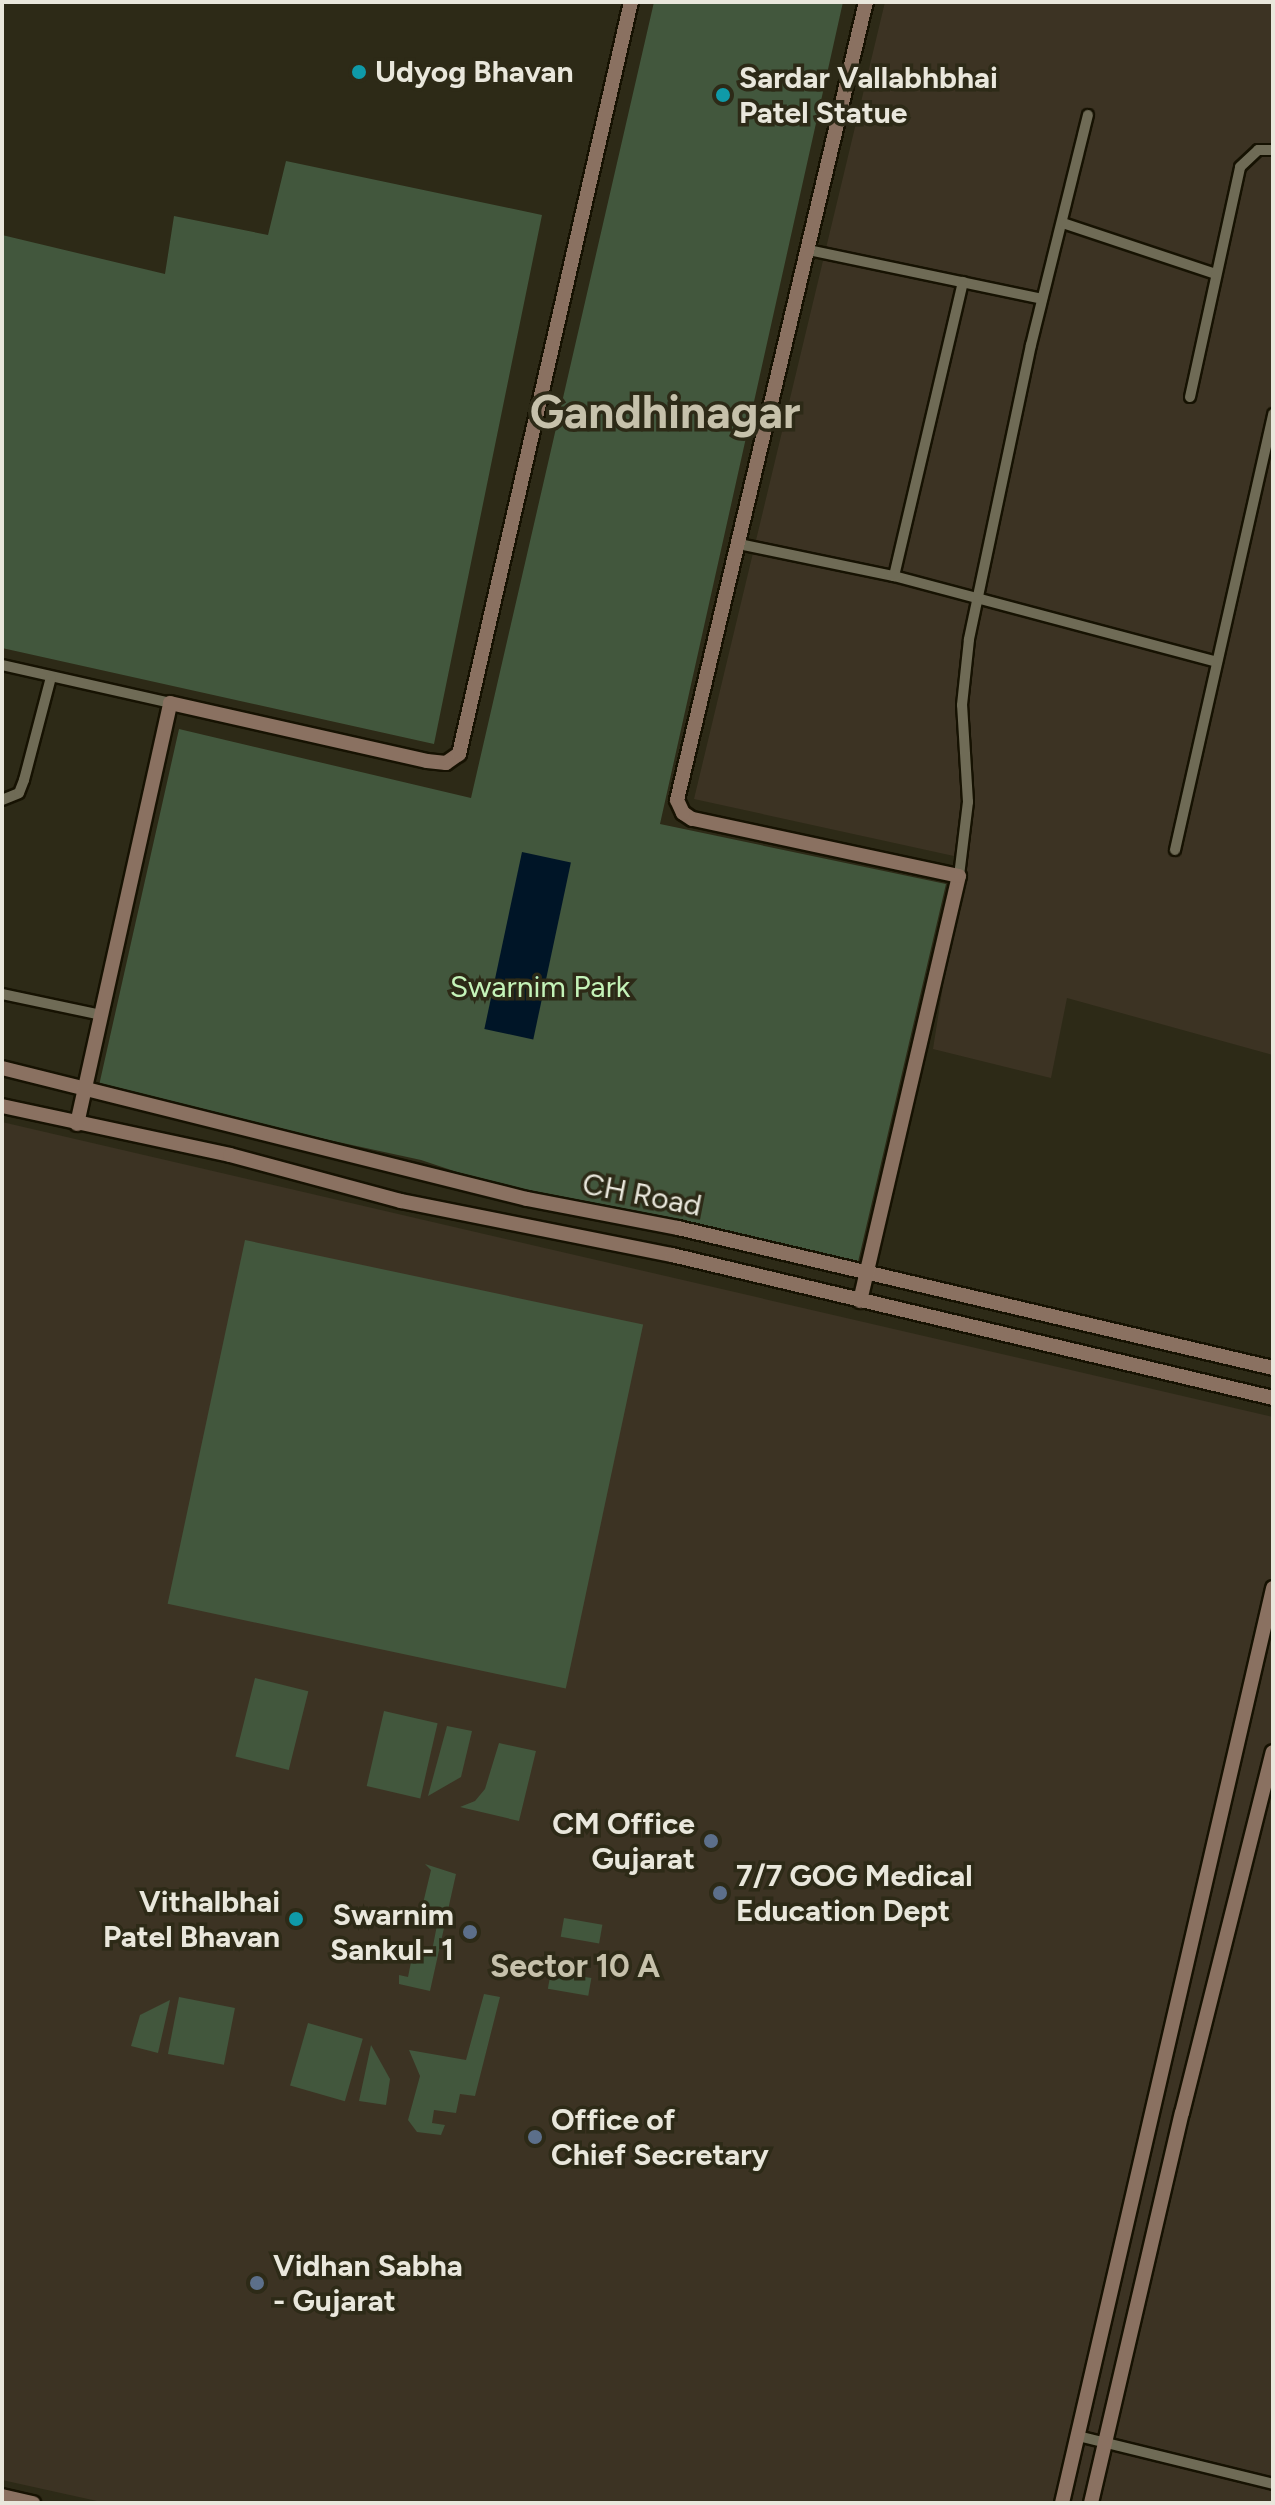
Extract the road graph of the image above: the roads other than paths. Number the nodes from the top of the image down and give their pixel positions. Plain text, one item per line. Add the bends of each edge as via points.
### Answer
1 (631, 2) edge
2 (866, 2) edge
3 (1088, 115) dead end
4 (1273, 150) edge
5 (1063, 223) junction
6 (808, 250) junction
7 (1215, 274) junction
8 (963, 282) junction
9 (1042, 299) junction
10 (1190, 397) dead end
11 (1273, 414) edge
12 (739, 544) junction
13 (894, 576) junction
14 (976, 598) junction
15 (1217, 662) junction
16 (2, 665) edge
17 (51, 677) junction
18 (170, 703) junction
19 (2, 800) edge
20 (1175, 850) dead end
21 (959, 876) junction
22 (2, 994) edge
23 (102, 1015) junction
24 (2, 1068) edge
25 (85, 1089) junction
26 (2, 1106) edge
27 (77, 1124) junction
28 (866, 1275) junction
29 (860, 1301) junction
30 (1273, 1368) edge
31 (1273, 1398) edge
32 (1273, 1588) edge
33 (1273, 1752) edge
34 (1078, 2436) junction
35 (1104, 2444) junction
36 (1273, 2484) edge
37 (11, 2499) edge
38 (33, 2503) edge
39 (1062, 2503) edge
40 (1091, 2503) edge

1 - 18 street via 459,754 446,763 427,761
2 - 6 street
3 - 5 street
4 - 7 street via 1258,150 1240,167
5 - 7 street
5 - 9 street
6 - 8 street
6 - 12 street
7 - 10 street
8 - 9 street
8 - 13 street
9 - 14 street
11 - 15 street
12 - 13 street
12 - 21 street via 677,800 683,813
13 - 14 street
14 - 15 street
14 - 21 street via 962,705 968,802
15 - 20 street
16 - 17 street
17 - 18 street
17 - 19 street via 19,793
18 - 23 street
21 - 28 street
22 - 23 street
23 - 25 street
24 - 25 street, CH Road
25 - 27 street
25 - 28 street, CH Road via 496,1192 688,1230
26 - 27 street, CH Road
27 - 29 street, CH Road
28 - 29 street
28 - 30 street, CH Road
29 - 31 street, CH Road
32 - 34 street
33 - 35 street
34 - 35 street
34 - 39 street
35 - 36 street
35 - 40 street
37 - 38 street

